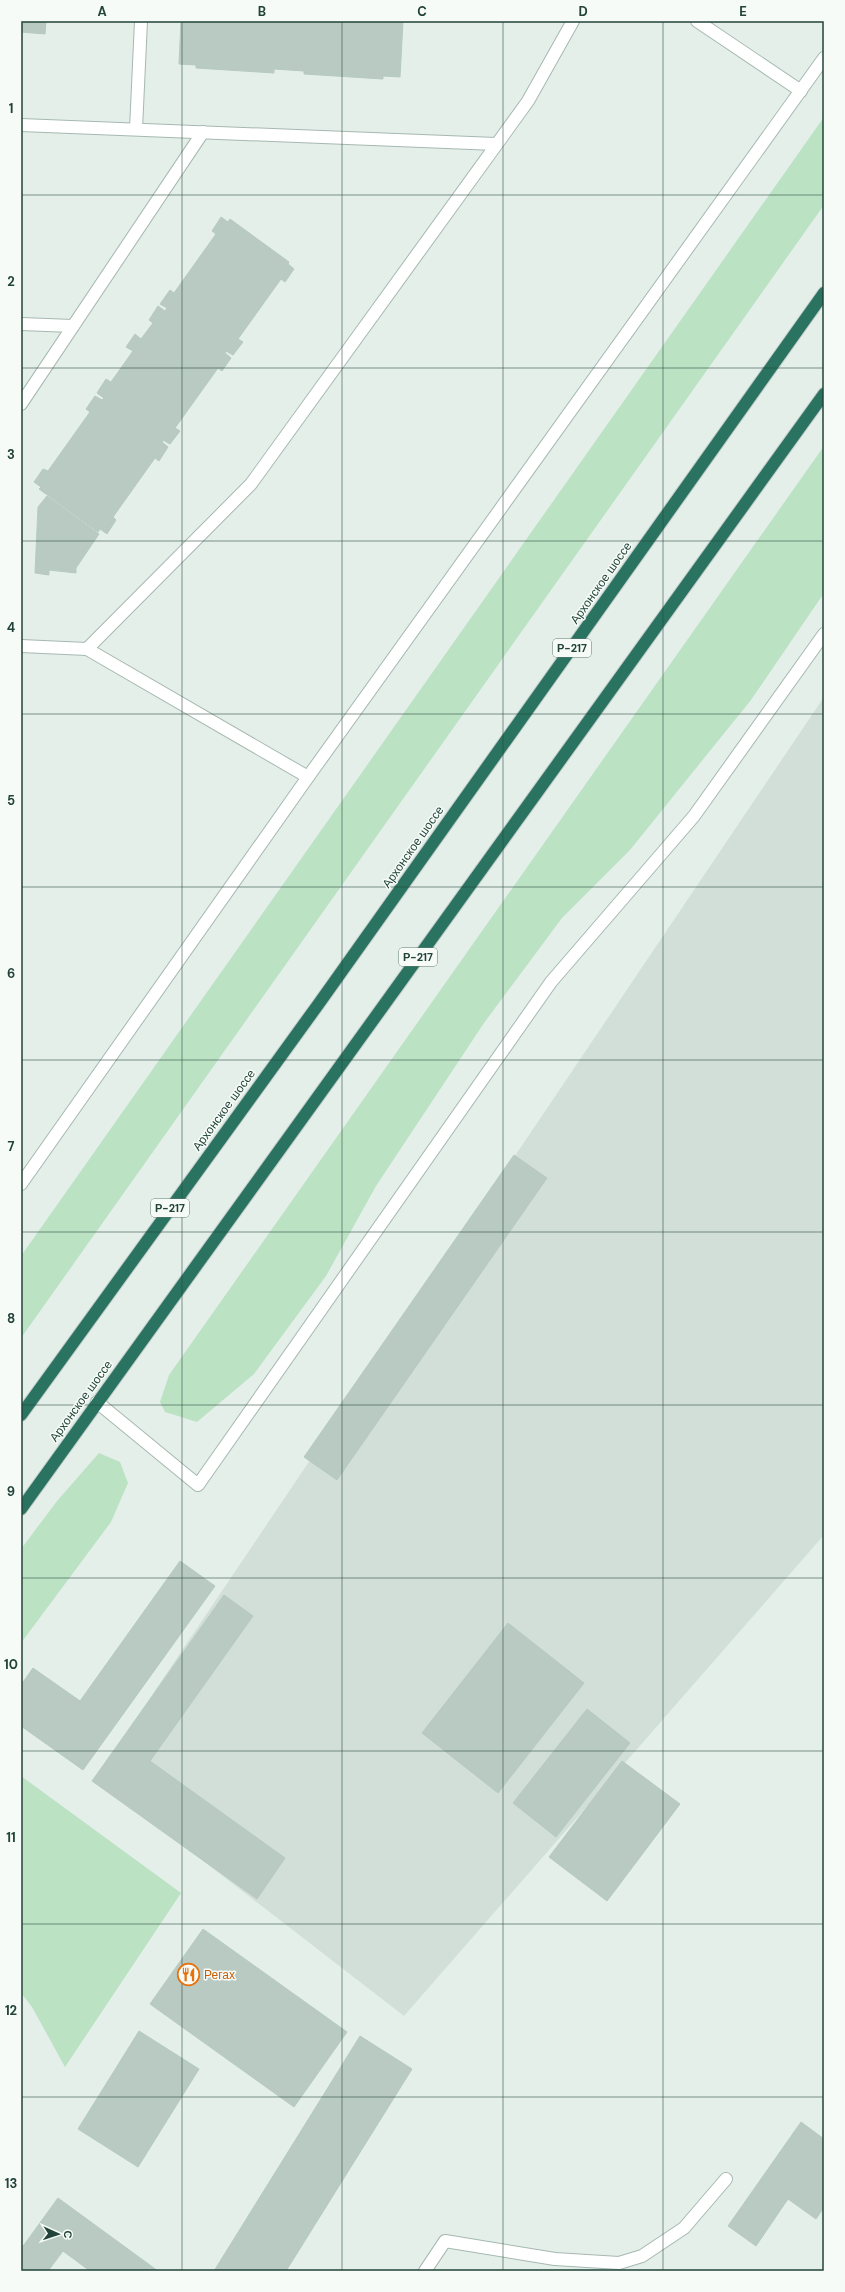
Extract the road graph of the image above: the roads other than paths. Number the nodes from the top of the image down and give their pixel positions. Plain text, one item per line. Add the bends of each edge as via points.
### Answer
1 (142, 21) edge
2 (574, 21) edge
3 (697, 21) edge
4 (824, 58) edge
5 (801, 91) junction
6 (21, 125) edge
7 (136, 129) junction
8 (203, 132) junction
9 (496, 144) junction
10 (824, 293) edge
11 (21, 324) edge
12 (73, 326) junction
13 (824, 394) edge
14 (21, 404) edge
15 (824, 634) edge
16 (21, 646) edge
17 (87, 649) junction
18 (308, 777) junction
19 (21, 1184) edge
20 (97, 1402) junction
21 (21, 1415) edge
22 (21, 1509) edge
23 (726, 2178) dead end
24 (425, 2271) edge

1 - 7 street
2 - 9 street via 528,100
3 - 5 street
4 - 5 street
5 - 18 street
6 - 7 street
7 - 8 street
8 - 9 street
8 - 12 street
9 - 17 street via 251,484
10 - 21 highway, Архонское шоссе / Р-217 via 320,1002
11 - 12 street
12 - 14 street
13 - 20 highway, Архонское шоссе / Р-217
15 - 20 street via 694,816 551,982 198,1485
16 - 17 street
17 - 18 street
18 - 19 street
20 - 22 highway, Архонское шоссе / Р-217
23 - 24 street via 684,2228 642,2256 619,2263 555,2259 445,2241

